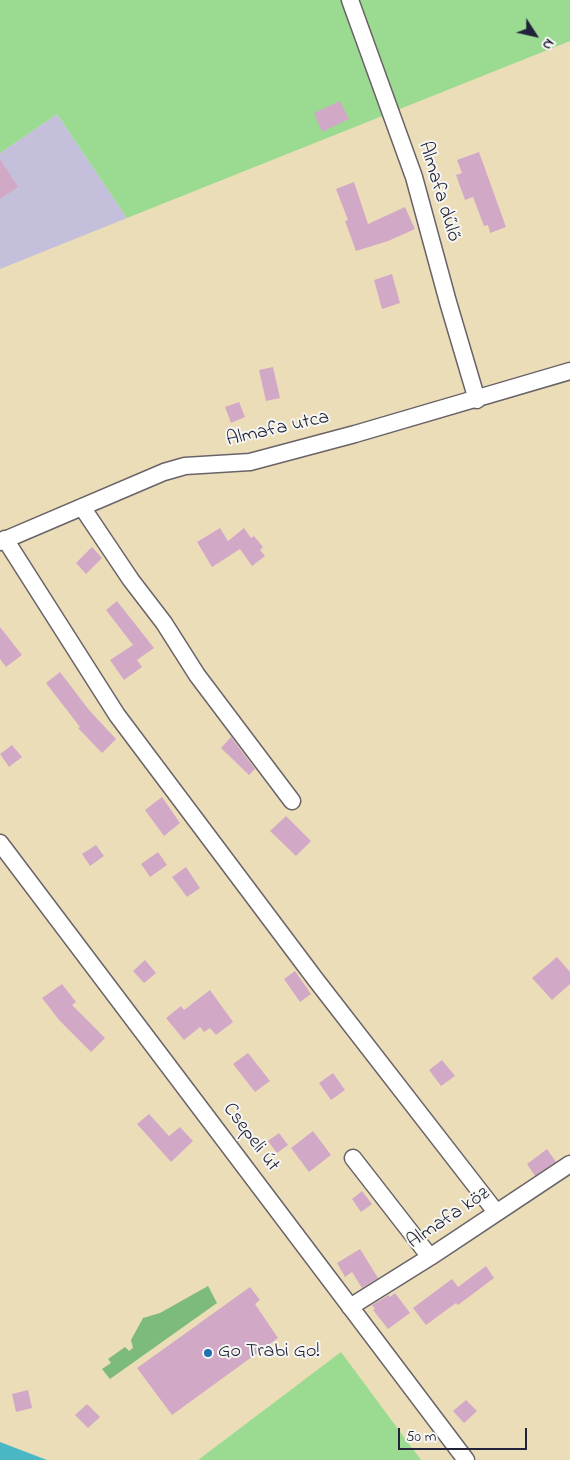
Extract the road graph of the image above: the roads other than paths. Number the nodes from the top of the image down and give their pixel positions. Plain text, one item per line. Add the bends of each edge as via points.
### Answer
1 (350, 0) edge
2 (570, 371) edge
3 (476, 400) junction
4 (82, 507) junction
5 (2, 540) edge
6 (292, 801) dead end
7 (0, 843) edge
8 (354, 1158) dead end
9 (569, 1166) edge
10 (496, 1212) junction
11 (430, 1257) junction
12 (350, 1307) junction
13 (466, 1460) edge

1 - 3 street, Almafa dűlő via 414,177
2 - 3 street, Almafa utca
3 - 4 street, Almafa utca via 250,462 185,466
4 - 5 street, Almafa utca
4 - 6 street via 197,675
5 - 10 street via 117,714 316,980
7 - 12 street, Csepeli út
8 - 11 street
9 - 10 street, Almafa köz
10 - 11 street, Almafa köz
11 - 12 street, Almafa köz
12 - 13 street, Csepeli út

